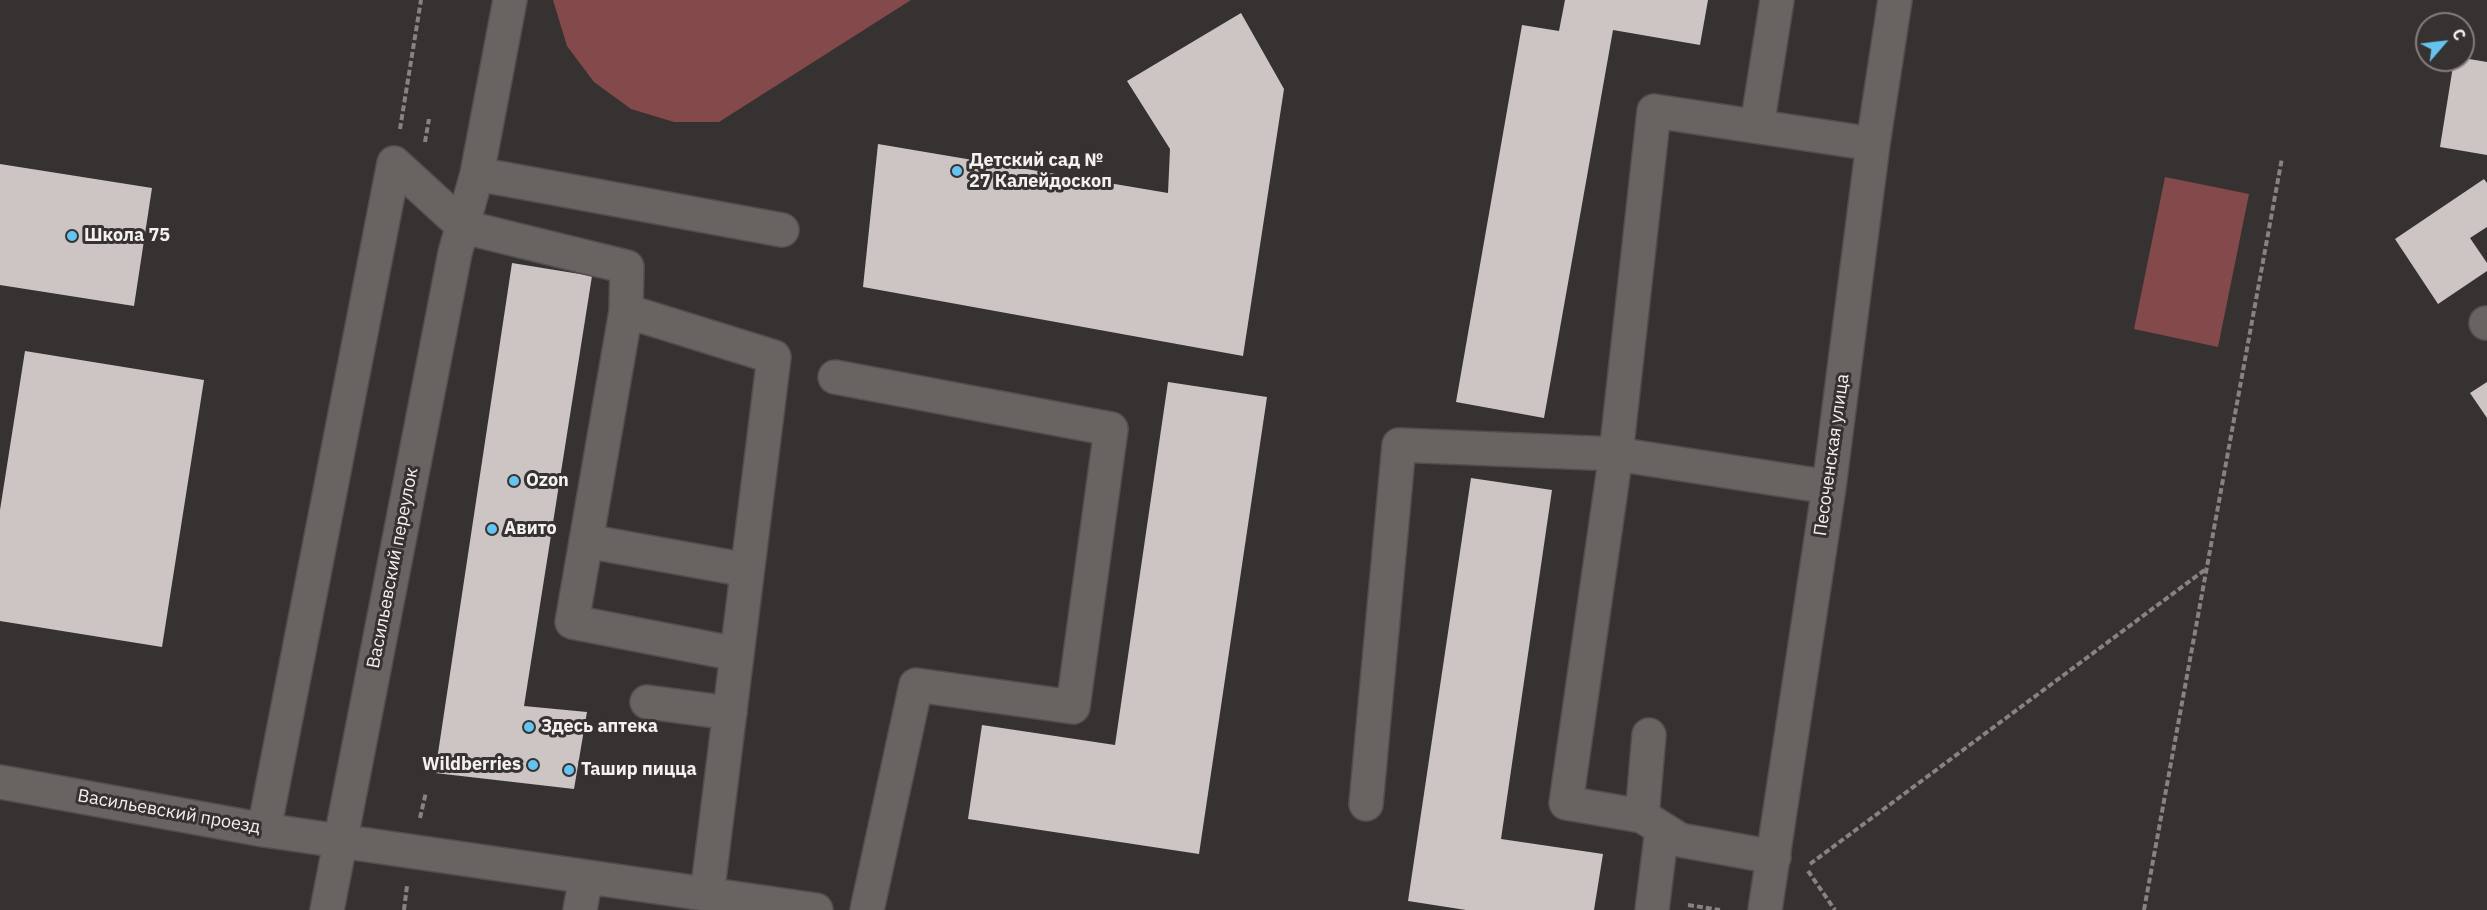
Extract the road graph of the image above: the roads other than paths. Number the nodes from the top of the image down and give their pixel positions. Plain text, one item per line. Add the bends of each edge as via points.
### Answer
1 (510, 0) edge
2 (1777, 0) edge
3 (1895, 0) edge
4 (1757, 126) junction
5 (1873, 144) junction
6 (477, 174) junction
7 (464, 228) junction
8 (782, 230) dead end
9 (626, 311) junction
10 (835, 377) dead end
11 (1616, 454) junction
12 (1829, 486) junction
13 (586, 541) junction
14 (747, 570) junction
15 (737, 654) junction
16 (647, 702) dead end
17 (730, 713) junction
18 (1649, 735) dead end
19 (0, 782) edge
20 (1366, 804) dead end
21 (1652, 822) junction
22 (264, 830) junction
23 (339, 840) junction
24 (1774, 857) junction
25 (586, 877) junction
26 (707, 895) junction
27 (327, 910) edge
28 (580, 910) edge
29 (816, 910) edge
30 (867, 910) edge
31 (1652, 910) edge
32 (1765, 910) edge

1 - 6 street, Васильевский переулок
2 - 4 street
3 - 5 street, Песоченская улица
4 - 5 street
4 - 11 street via 1654,111
5 - 12 street, Песоченская улица
6 - 7 street, Васильевский переулок
6 - 8 street
7 - 9 street via 627,267
7 - 22 street via 394,163
7 - 23 street, Васильевский переулок via 455,253
9 - 13 street
9 - 14 street via 774,357
10 - 30 street via 1111,429 1073,707 916,686
11 - 12 street
11 - 20 street via 1399,445
11 - 21 street via 1566,803
12 - 24 street, Песоченская улица
13 - 14 street
13 - 15 street via 572,622
14 - 15 street
15 - 17 street
16 - 17 street
17 - 26 street
18 - 21 street
19 - 22 street, Васильевский проезд
21 - 24 street via 1680,840
21 - 31 street
22 - 23 street, Васильевский проезд
23 - 25 street, Васильевский проезд
23 - 27 street, Васильевский переулок
24 - 32 street, Песоченская улица
25 - 26 street, Васильевский проезд
25 - 28 street
26 - 29 street, Васильевский проезд

